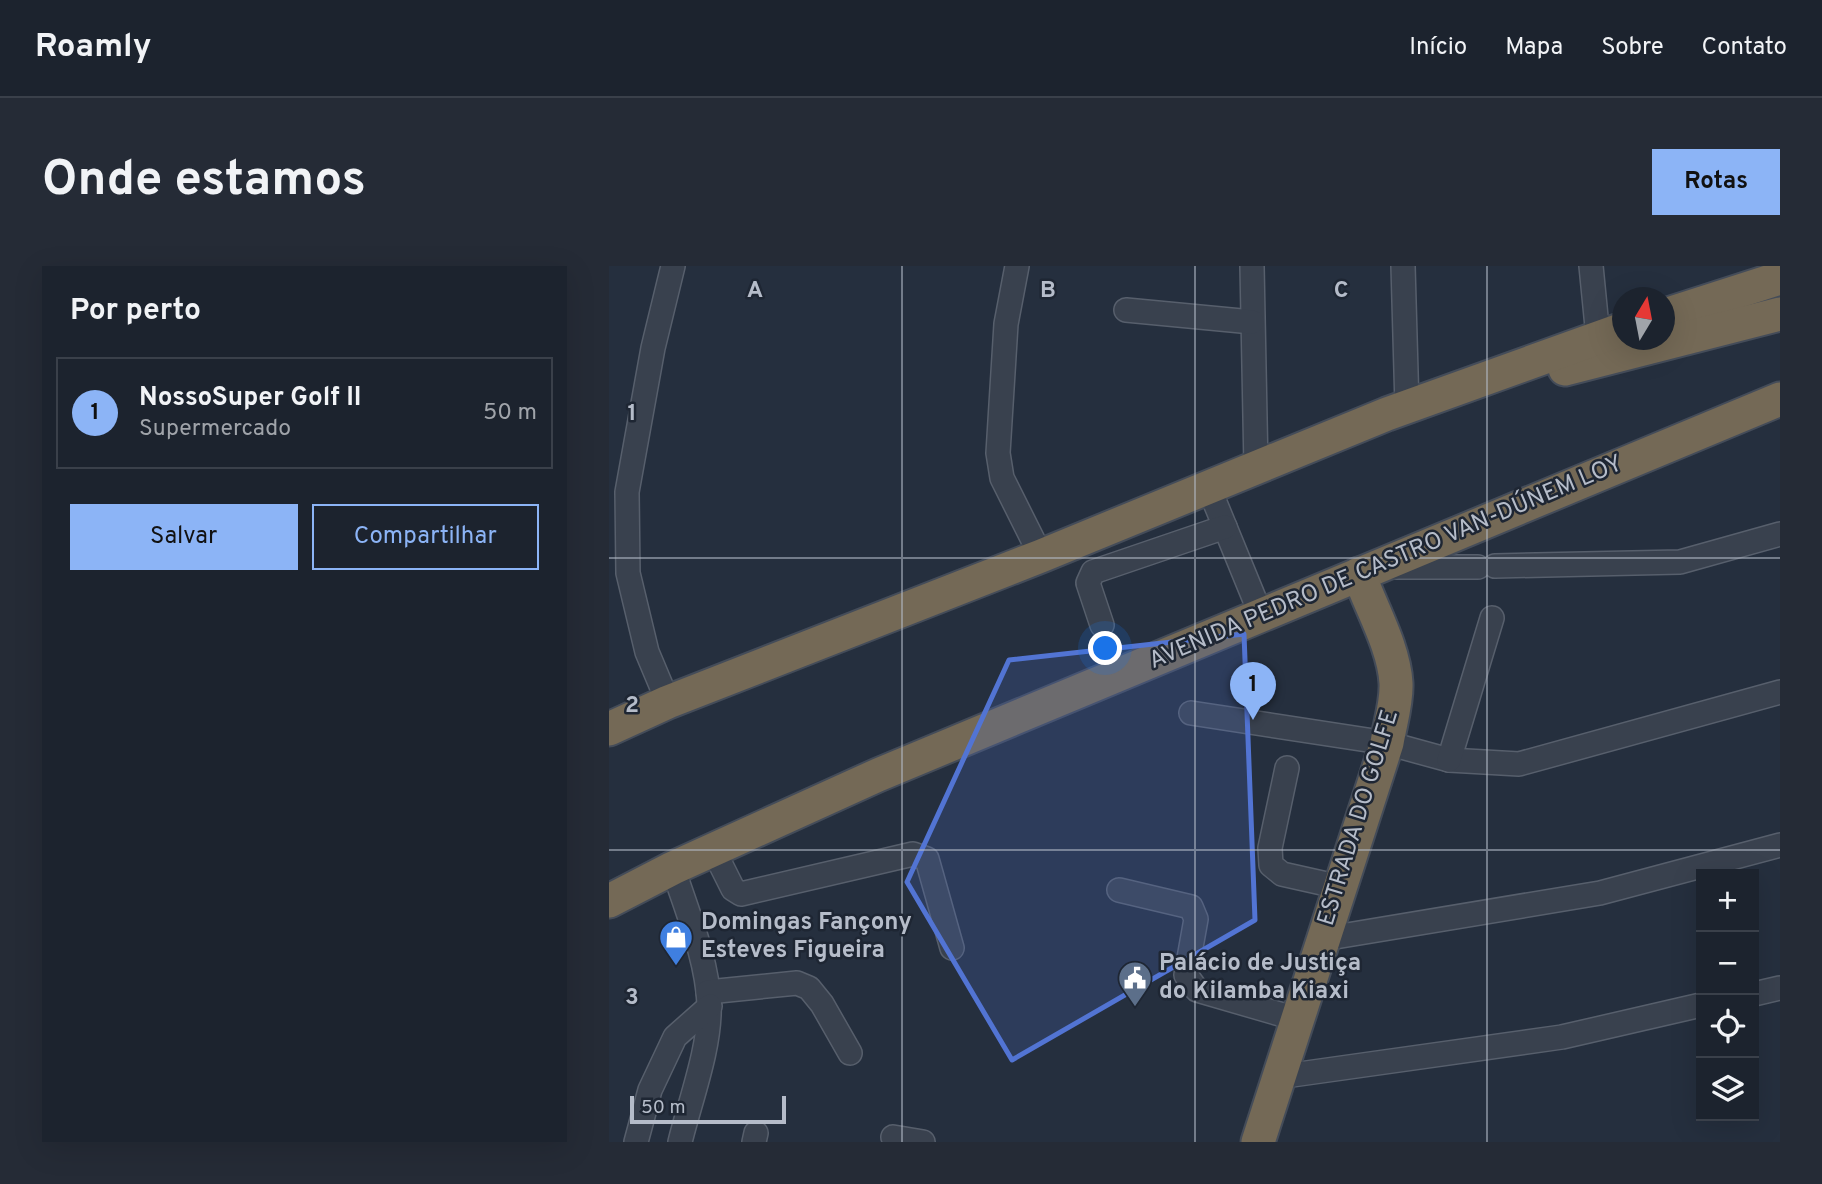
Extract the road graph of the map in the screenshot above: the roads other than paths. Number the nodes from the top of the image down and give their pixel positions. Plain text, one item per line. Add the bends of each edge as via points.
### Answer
1 (673, 266) edge
2 (1017, 266) edge
3 (1252, 266) edge
4 (1403, 266) edge
5 (1591, 266) edge
6 (1780, 278) edge
7 (1126, 310) dead end
8 (1675, 311) edge
9 (1780, 314) edge
10 (1252, 322) junction
11 (1610, 333) edge
12 (1779, 403) edge
13 (1397, 411) junction
14 (1256, 468) junction
15 (1209, 488) junction
16 (1225, 527) junction
17 (1780, 534) edge
18 (1041, 556) junction
19 (1367, 571) junction
20 (1261, 615) junction
21 (1492, 618) dead end
22 (1102, 625) dead end
23 (1780, 692) edge
24 (668, 702) junction
25 (1191, 713) dead end
26 (609, 729) edge
27 (1387, 743) junction
28 (1449, 760) junction
29 (1287, 768) dead end
30 (1780, 845) edge
31 (713, 849) junction
32 (673, 868) junction
33 (1340, 887) junction
34 (1119, 890) dead end
35 (609, 901) edge
36 (1323, 939) junction
37 (952, 948) dead end
38 (1780, 988) edge
39 (1759, 993) edge
40 (709, 999) junction
41 (1696, 1007) edge
42 (1297, 1019) junction
43 (850, 1053) dead end
44 (1278, 1077) junction
45 (893, 1137) dead end
46 (636, 1142) edge
47 (680, 1142) edge
48 (923, 1142) edge
49 (1258, 1142) edge

1 - 24 street via 627,492 628,573 647,652
2 - 18 street via 1006,324 998,453 1002,478
3 - 10 street
4 - 13 street
5 - 11 street
6 - 8 highway
7 - 10 street
9 - 13 highway
10 - 14 street
11 - 13 highway
12 - 19 highway, AVENIDA PEDRO DE CASTRO VAN-DÚNEM LOY
13 - 14 highway
14 - 15 highway
15 - 16 street
15 - 18 highway
16 - 20 street
16 - 22 street via 1093,572 1088,583
17 - 19 street via 1680,562
18 - 24 highway
19 - 20 highway, AVENIDA PEDRO DE CASTRO VAN-DÚNEM LOY
19 - 27 highway, ESTRADA DO GOLFE via 1396,683
20 - 31 highway, AVENIDA PEDRO DE CASTRO VAN-DÚNEM LOY
21 - 28 street
23 - 28 street via 1519,764
24 - 26 highway
25 - 27 street
27 - 28 street
27 - 33 highway, ESTRADA DO GOLFE
29 - 33 street via 1270,848 1271,865 1282,874
30 - 36 street via 1600,893
31 - 32 highway, AVENIDA PEDRO DE CASTRO VAN-DÚNEM LOY
31 - 37 street via 733,889 741,894 913,854 922,856 927,859
32 - 35 highway, AVENIDA PEDRO DE CASTRO VAN-DÚNEM LOY
32 - 40 street via 706,974
33 - 36 highway, ESTRADA DO GOLFE
34 - 42 street via 1191,907 1196,919 1186,975 1197,990
36 - 42 highway, ESTRADA DO GOLFE
38 - 39 street
40 - 43 street via 797,983 809,988
40 - 46 street via 675,1037 650,1090
40 - 47 street via 706,1040
41 - 44 street via 1562,1037
42 - 44 highway, ESTRADA DO GOLFE
44 - 49 highway, ESTRADA DO GOLFE
45 - 48 street

